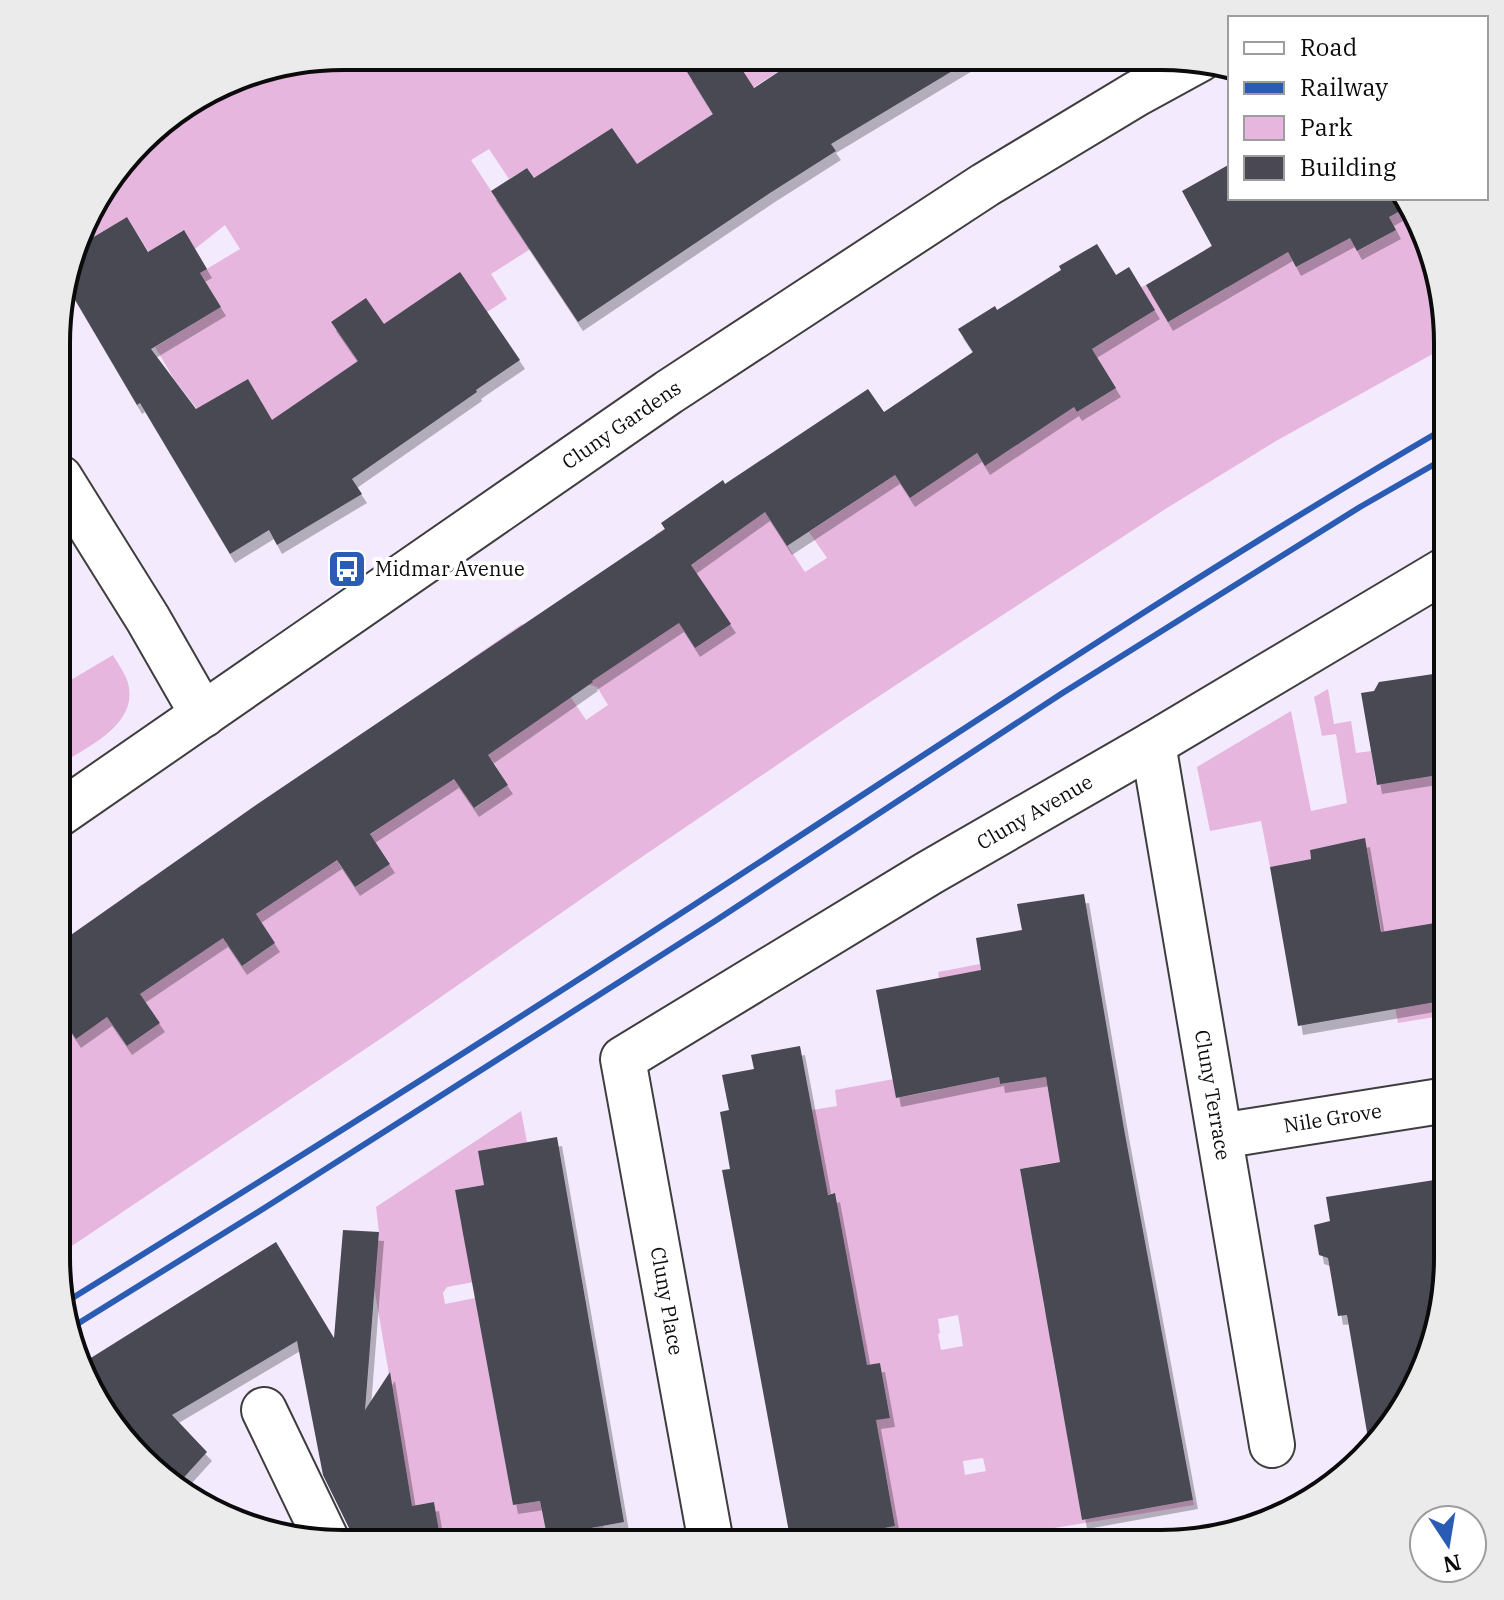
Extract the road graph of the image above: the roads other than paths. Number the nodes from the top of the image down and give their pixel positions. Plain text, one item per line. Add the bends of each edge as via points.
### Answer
1 (1178, 71) edge
2 (70, 494) edge
3 (1433, 577) edge
4 (203, 715) junction
5 (1153, 744) junction
6 (70, 806) edge
7 (623, 1059) joint
8 (1433, 1102) edge
9 (1220, 1136) junction
10 (264, 1410) dead end
11 (1272, 1445) dead end
12 (321, 1529) edge
13 (708, 1529) edge

1 - 4 street, Cluny Gardens via 985,185 669,392
2 - 4 street
3 - 5 street, Cluny Avenue
4 - 6 street, Cluny Gardens
5 - 7 street, Cluny Avenue
5 - 9 street, Cluny Terrace
7 - 13 street, Cluny Place
8 - 9 street, Nile Grove
9 - 11 street, Cluny Terrace
10 - 12 street

